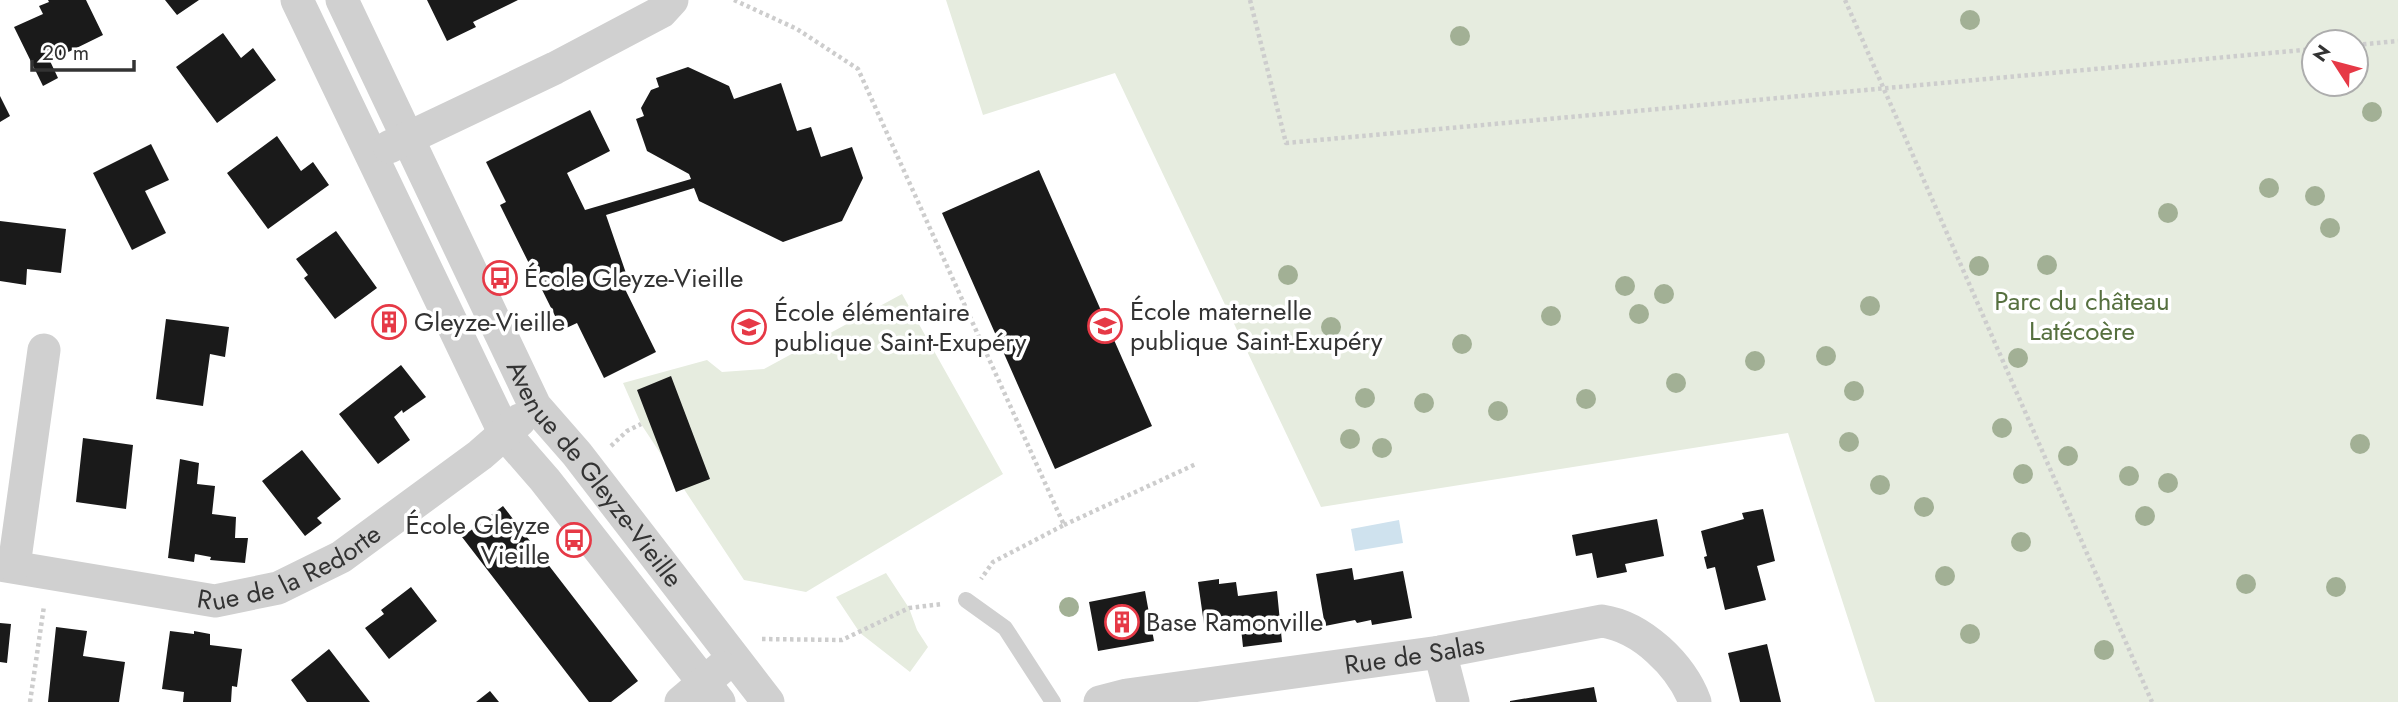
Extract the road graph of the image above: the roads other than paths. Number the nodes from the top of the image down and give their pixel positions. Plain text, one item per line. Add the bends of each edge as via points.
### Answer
1 (297, 0) edge
2 (342, 0) edge
3 (672, 0) edge
4 (408, 139) junction
5 (372, 155) junction
6 (44, 350) dead end
7 (535, 406) junction
8 (505, 434) junction
9 (7, 565) edge
10 (966, 600) road end
11 (728, 651) junction
12 (1440, 652) junction
13 (701, 696) edge
14 (768, 702) edge
15 (1053, 702) edge
16 (1100, 702) edge
17 (1453, 702) edge
18 (1695, 702) edge

1 - 5 street, Avenue de Gleyze-Vieille
2 - 4 street, Avenue de Gleyze-Vieille
3 - 4 street via 661,12 567,62
4 - 5 street
4 - 7 street, Avenue de Gleyze-Vieille
5 - 8 street, Avenue de Gleyze-Vieille
6 - 9 street
7 - 8 street, Rue de la Redorte
7 - 11 street, Avenue de Gleyze-Vieille
8 - 9 street, Rue de la Redorte via 341,557 278,588 215,601
8 - 13 street, Avenue de Gleyze-Vieille via 545,480
10 - 15 lane via 1004,628
11 - 13 street
11 - 14 street, Avenue de Gleyze-Vieille
12 - 16 street, Rue de Salas
12 - 17 street
12 - 18 street, Rue de Salas via 1602,621 1614,623 1662,654

